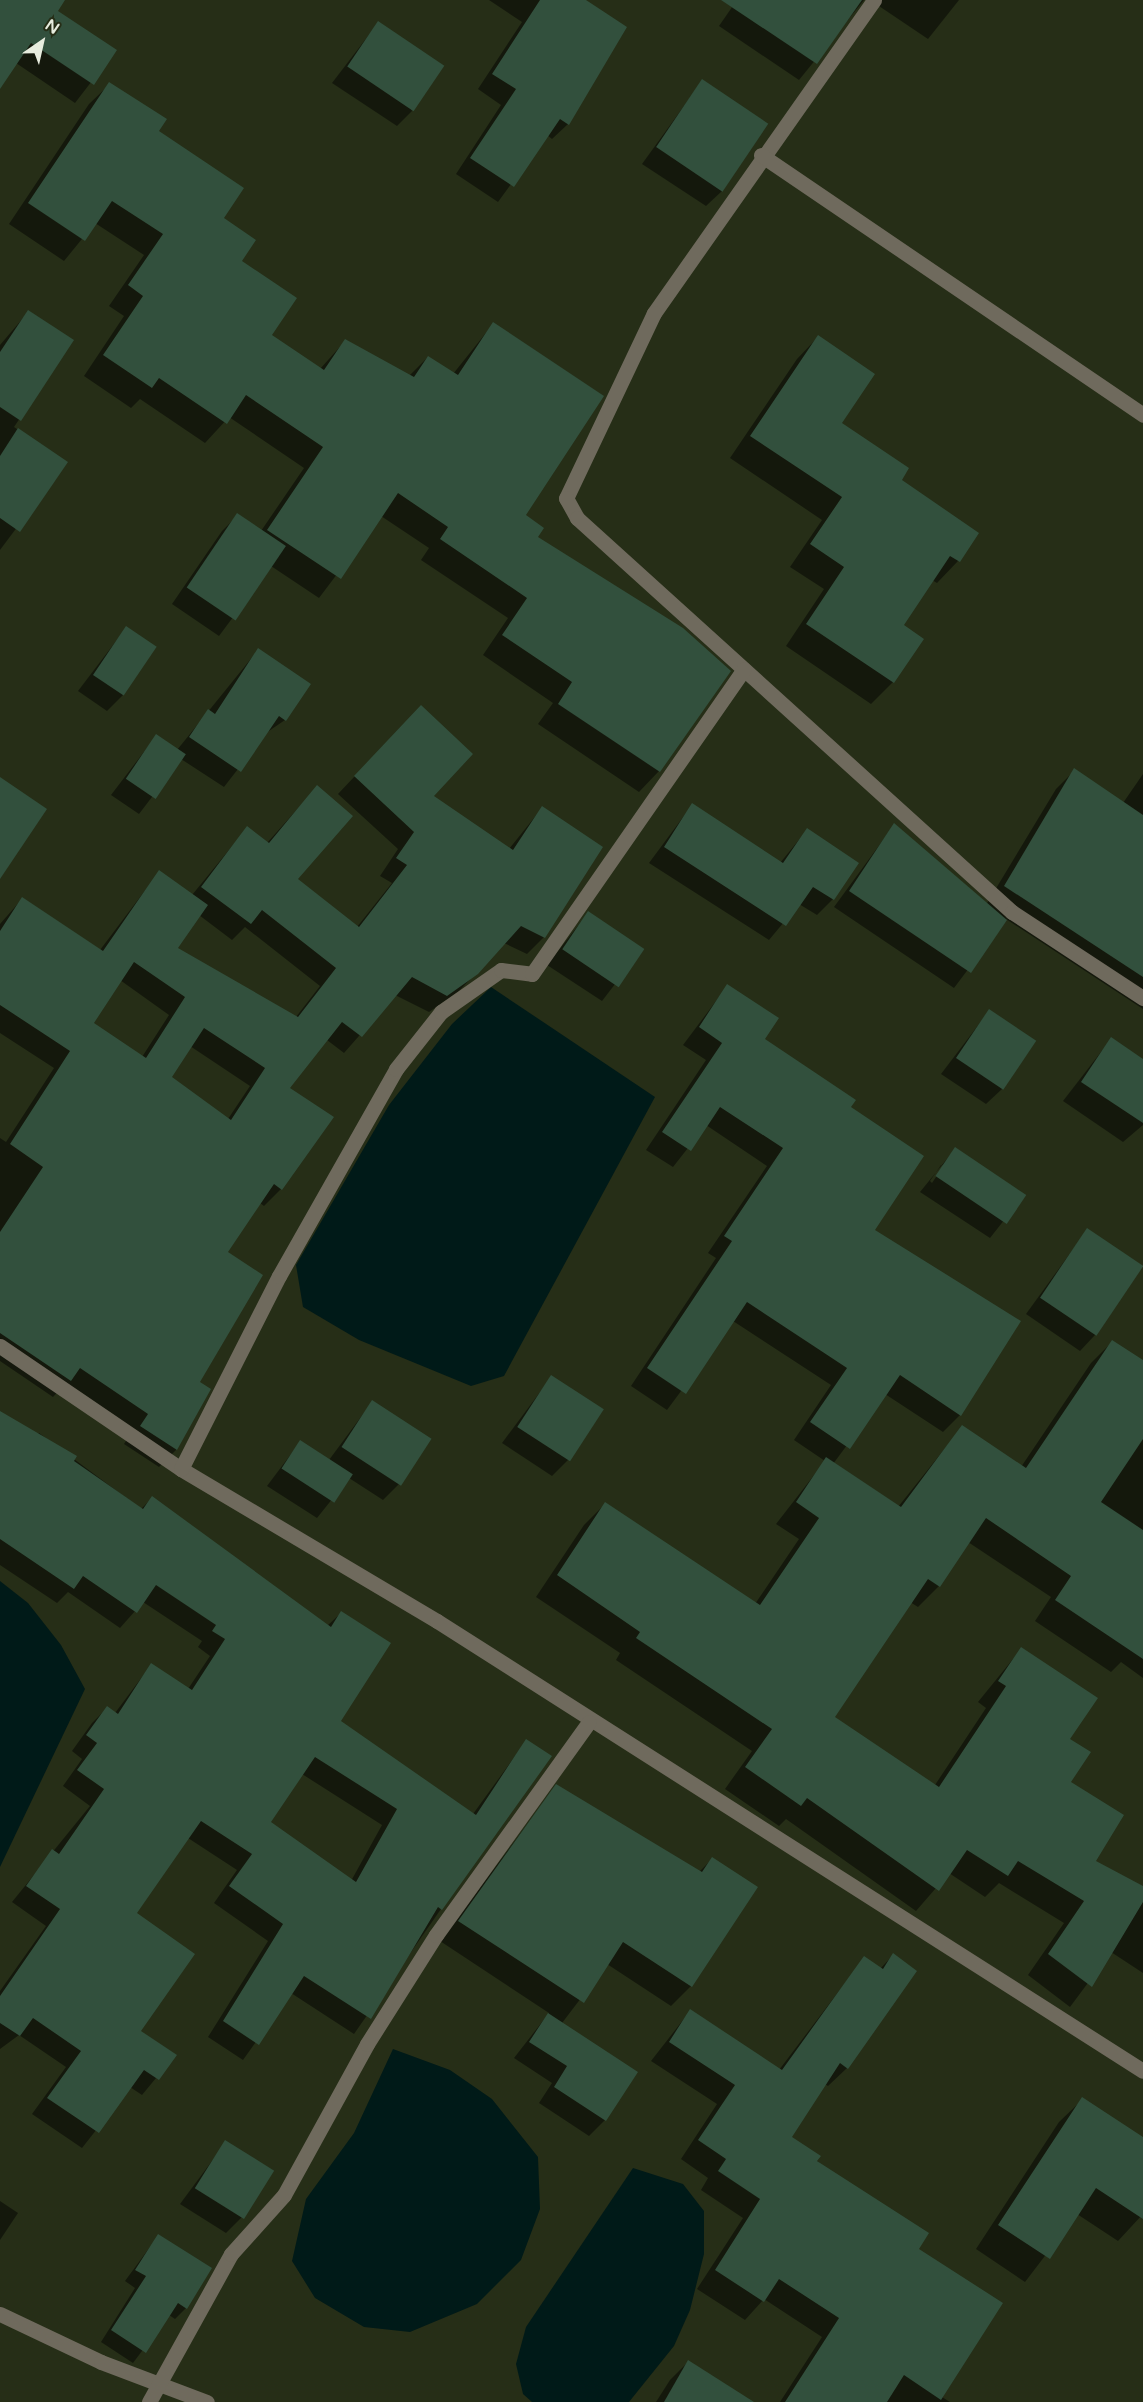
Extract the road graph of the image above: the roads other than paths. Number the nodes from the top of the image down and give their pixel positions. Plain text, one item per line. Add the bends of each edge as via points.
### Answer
1 (874, 0) edge
2 (761, 155) junction
3 (1143, 415) edge
4 (744, 669) junction
5 (1143, 998) edge
6 (0, 1346) edge
7 (181, 1469) junction
8 (589, 1722) junction
9 (1143, 2071) edge
10 (0, 2314) edge
11 (159, 2380) junction
12 (149, 2402) edge
13 (207, 2402) edge

1 - 2 street
2 - 3 street
2 - 4 street via 654,313 566,498 577,518
4 - 5 street via 1012,912
4 - 7 street via 532,974 501,970 466,994 441,1012 396,1069 279,1276
6 - 7 street
7 - 8 street via 437,1621
8 - 9 street
8 - 11 street via 436,1935 367,2044 284,2195 231,2254
10 - 11 street via 101,2362
11 - 12 street
11 - 13 street

